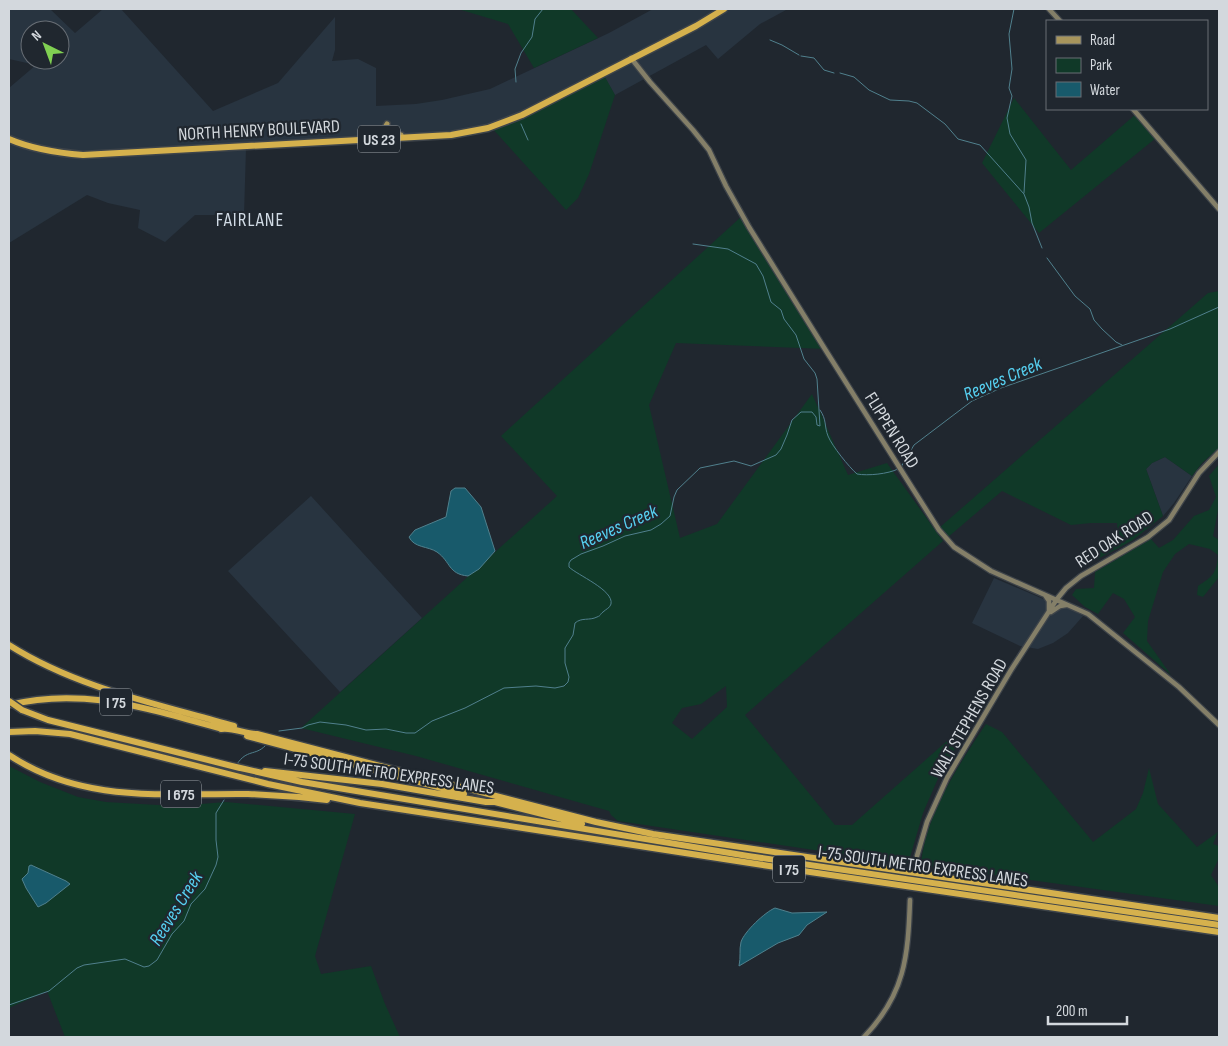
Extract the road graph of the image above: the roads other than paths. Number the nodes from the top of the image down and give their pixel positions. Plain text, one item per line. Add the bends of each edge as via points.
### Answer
1 (724, 9) edge
2 (1049, 9) edge
3 (1059, 20) edge
4 (632, 58) junction
5 (1134, 110) edge
6 (419, 136) junction
7 (9, 139) edge
8 (370, 140) junction
9 (1219, 209) edge
10 (1219, 452) edge
11 (1042, 593) junction
12 (1057, 599) junction
13 (1068, 605) junction
14 (1048, 614) junction
15 (9, 645) edge
16 (9, 701) edge
17 (9, 705) edge
18 (1219, 725) edge
19 (221, 729) junction
20 (9, 732) edge
21 (257, 734) junction
22 (9, 755) edge
23 (212, 770) junction
24 (254, 771) junction
25 (495, 802) junction
26 (360, 803) junction
27 (452, 808) junction
28 (623, 834) junction
29 (917, 856) dead end
30 (910, 900) dead end
31 (1219, 918) edge
32 (1219, 926) edge
33 (1219, 932) edge
34 (864, 1037) edge

1 - 4 highway, NORTH HENRY BOULEVARD / US 23
2 - 3 street
4 - 6 highway, NORTH HENRY BOULEVARD / US 23 via 496,126 459,134
4 - 11 street, FLIPPEN ROAD via 709,150 749,227 939,530 954,547 971,559
5 - 9 street
6 - 8 highway, NORTH HENRY BOULEVARD / US 23
6 - 8 main road via 393,134 387,127
7 - 8 highway, NORTH HENRY BOULEVARD / US 23 via 59,153 83,155
10 - 12 street, RED OAK ROAD via 1199,473 1169,520 1148,537 1081,576
11 - 12 street, FLIPPEN ROAD
11 - 14 street via 1049,601
12 - 13 street, FLIPPEN ROAD
12 - 14 street, WALT STEPHENS ROAD
13 - 14 street
13 - 18 street, FLIPPEN ROAD via 1088,614 1179,687
14 - 29 street, WALT STEPHENS ROAD via 947,778 927,822
15 - 21 highway via 49,667 86,682
16 - 24 highway, I-75 SOUTH METRO EXPRESS LANES, bridge via 48,720
17 - 19 highway, I 75 via 45,698 97,699
19 - 21 highway, I 75
19 - 25 highway
20 - 23 highway, I 75 via 70,734
21 - 31 highway, I 75 via 653,834
22 - 26 highway, I 675 via 57,780 106,791 270,795
23 - 26 highway, I 75
23 - 27 highway via 235,771 320,790
24 - 25 highway, I-75 SOUTH METRO EXPRESS LANES via 382,784
24 - 27 highway, I-75 SOUTH METRO EXPRESS LANES
25 - 28 highway, I-75 SOUTH METRO EXPRESS LANES
26 - 33 highway, I 75
27 - 28 highway, I-75 SOUTH METRO EXPRESS LANES
28 - 32 highway, I-75 SOUTH METRO EXPRESS LANES via 767,859
30 - 34 street via 909,940 902,977 885,1011

